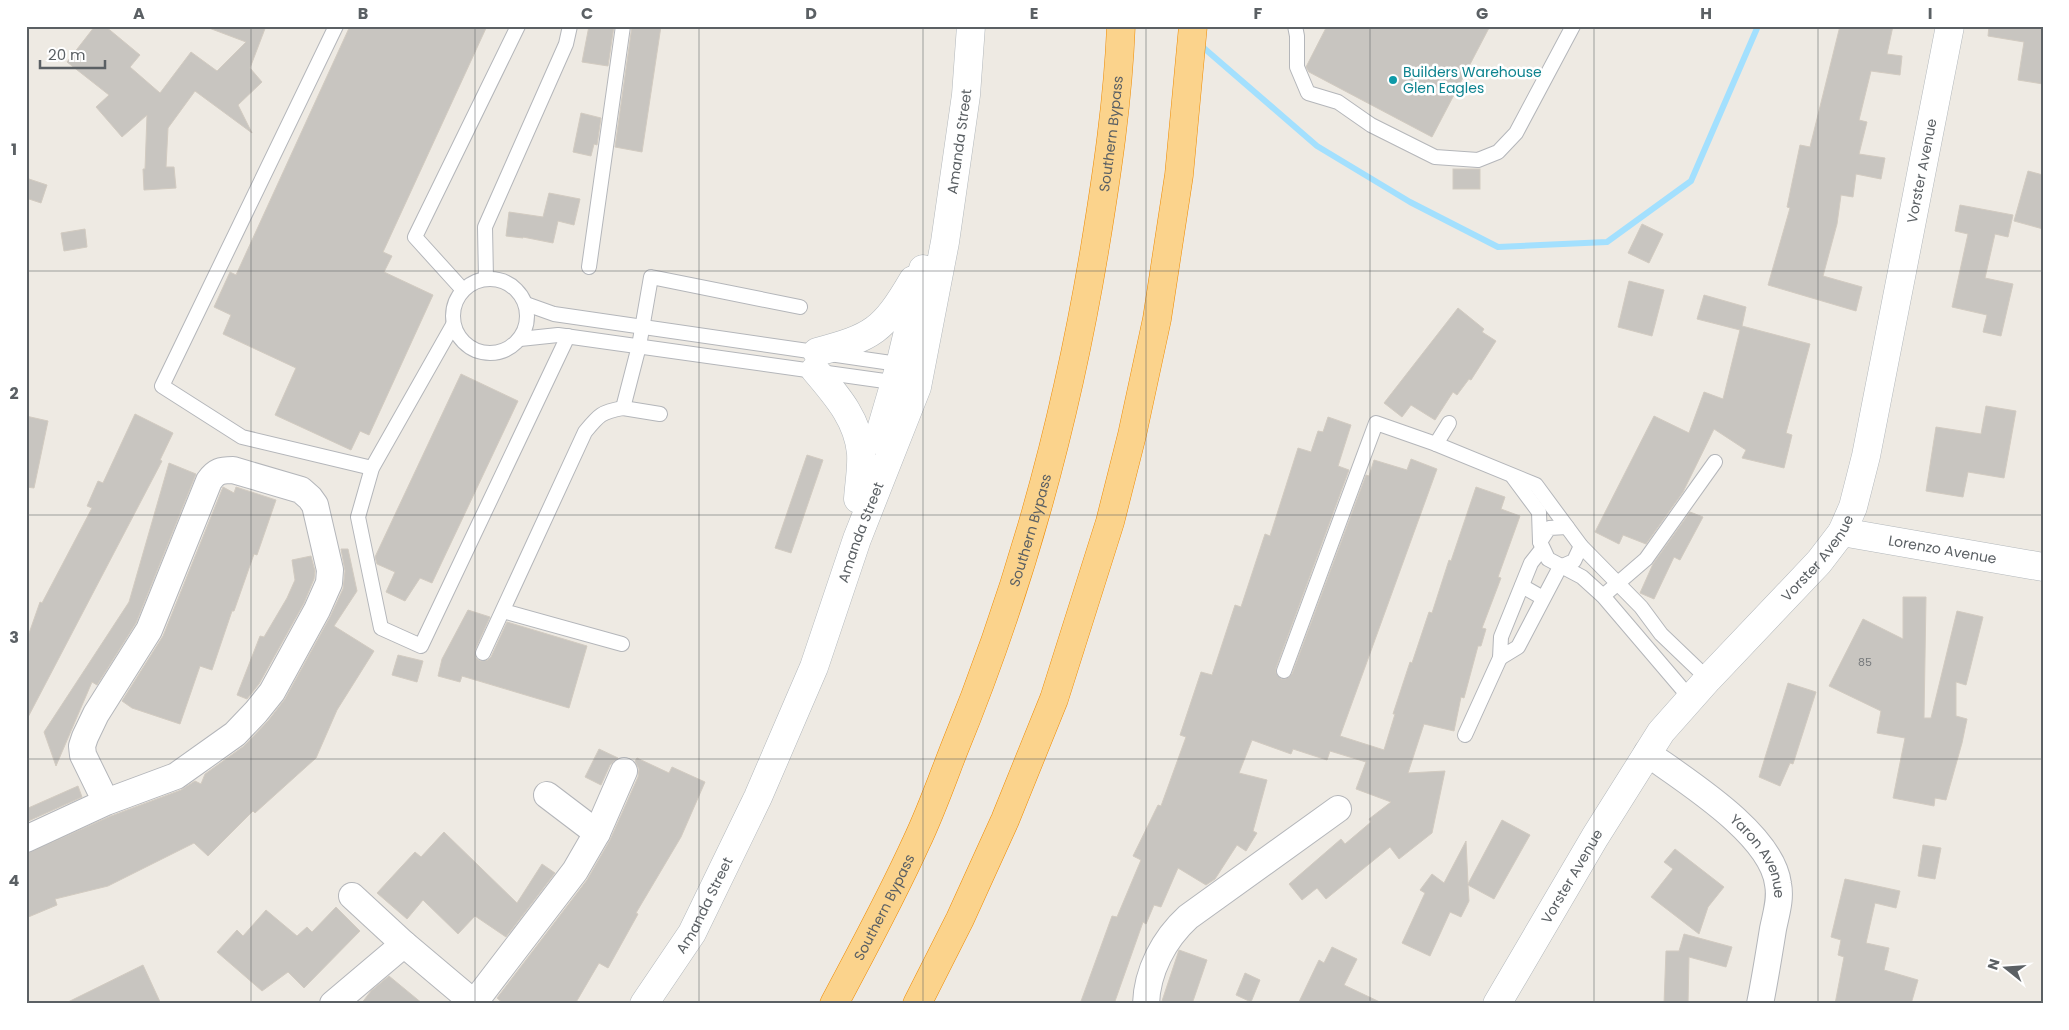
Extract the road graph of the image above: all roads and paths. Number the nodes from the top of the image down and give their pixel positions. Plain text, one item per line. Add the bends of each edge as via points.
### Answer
1 (336, 26) edge
2 (518, 26) edge
3 (570, 26) edge
4 (623, 26) edge
5 (955, 26) edge
6 (971, 26) edge
7 (1121, 26) edge
8 (1193, 26) edge
9 (1295, 26) edge
10 (1573, 26) edge
11 (1950, 26) edge
12 (924, 262) junction
13 (589, 267) dead end
14 (486, 278) junction
15 (463, 290) junction
16 (526, 304) junction
17 (800, 307) dead end
18 (453, 325) junction
19 (643, 326) junction
20 (568, 336) junction
21 (520, 339) junction
22 (639, 346) junction
23 (816, 361) junction
24 (908, 376) junction
25 (623, 408) junction
26 (660, 414) dead end
27 (1449, 423) dead end
28 (1436, 444) junction
29 (1715, 462) dead end
30 (372, 468) junction
31 (1513, 477) junction
32 (858, 499) junction
33 (1567, 527) junction
34 (1842, 532) junction
35 (1541, 546) junction
36 (1580, 546) junction
37 (1560, 567) junction
38 (2043, 567) edge
39 (1619, 584) junction
40 (1522, 586) junction
41 (1604, 596) junction
42 (1543, 598) junction
43 (502, 611) junction
44 (622, 644) dead end
45 (483, 653) dead end
46 (1500, 658) junction
47 (1284, 670) dead end
48 (1699, 688) junction
49 (1465, 735) dead end
50 (1647, 753) junction
51 (624, 771) dead end
52 (546, 795) dead end
53 (106, 802) junction
54 (1338, 808) dead end
55 (597, 833) junction
56 (26, 839) edge
57 (352, 896) dead end
58 (404, 944) junction
59 (333, 1004) edge
60 (474, 1004) edge
61 (630, 1004) edge
62 (644, 1004) edge
63 (834, 1004) edge
64 (917, 1004) edge
65 (1146, 1004) edge
66 (1497, 1004) edge
67 (1760, 1004) edge

1 - 30 lane via 162,386 242,436
2 - 15 lane via 415,237
3 - 14 lane via 566,44 485,227
4 - 13 lane
5 - 12 street, Amanda Street via 943,148
6 - 24 street, Amanda Street via 966,95 945,242
7 - 63 highway, Southern Bypass via 1108,170 1083,321 1061,420 1020,571 981,685 918,840
8 - 64 highway via 1179,175 1157,319 1110,522 1051,708 1005,820
9 - 10 lane via 1297,67 1308,93 1338,102 1372,125 1435,157 1478,160 1498,152 1516,133
11 - 34 street, Vorster Avenue via 1866,456 1853,507
12 - 23 street via 885,322 869,335
12 - 24 street, Amanda Street
14 - 15 lane
14 - 16 lane via 510,284
15 - 18 lane via 452,313
16 - 19 lane via 554,314
16 - 21 lane via 527,323
17 - 19 lane via 651,277
18 - 21 lane via 466,345 488,354 500,353
18 - 30 lane
19 - 22 lane
19 - 23 lane
20 - 21 lane
20 - 22 lane
20 - 30 lane via 421,646 381,628 358,517
22 - 23 lane
22 - 25 lane
23 - 24 lane
23 - 32 street via 855,425 861,455
24 - 32 street, Amanda Street
24 - 62 street, Amanda Street via 814,667 758,797 692,932
25 - 26 lane
25 - 43 lane via 606,411 585,432
27 - 28 lane
28 - 31 lane
28 - 47 lane via 1376,424
29 - 39 lane via 1646,559
31 - 33 lane via 1536,485
31 - 35 lane via 1539,512
32 - 61 street, Amanda Street via 798,680 728,836 679,931
33 - 35 lane via 1549,528
33 - 36 lane
34 - 38 street, Lorenzo Avenue
34 - 48 street, Vorster Avenue via 1806,576
35 - 37 lane via 1548,559
35 - 40 lane
36 - 37 lane via 1574,561
36 - 39 lane
37 - 41 lane via 1582,577
37 - 42 lane
39 - 41 lane
39 - 48 lane via 1661,634
40 - 42 lane
40 - 46 lane via 1500,637
41 - 48 lane
42 - 46 lane via 1518,647
43 - 44 lane
43 - 45 lane
46 - 49 lane
48 - 50 street, Vorster Avenue
50 - 66 street, Vorster Avenue
50 - 67 street, Yaron Avenue via 1708,797 1748,832 1770,857 1778,879 1778,903
51 - 55 street
52 - 55 street
53 - 53 street via 176,776 235,734 272,692 318,610 329,583 330,570 315,505 301,490 233,470 221,470 209,481 149,630 85,737 83,755
53 - 56 street
54 - 65 street via 1175,929 1152,972
55 - 60 street via 575,871
57 - 58 street
58 - 59 street
58 - 60 street

